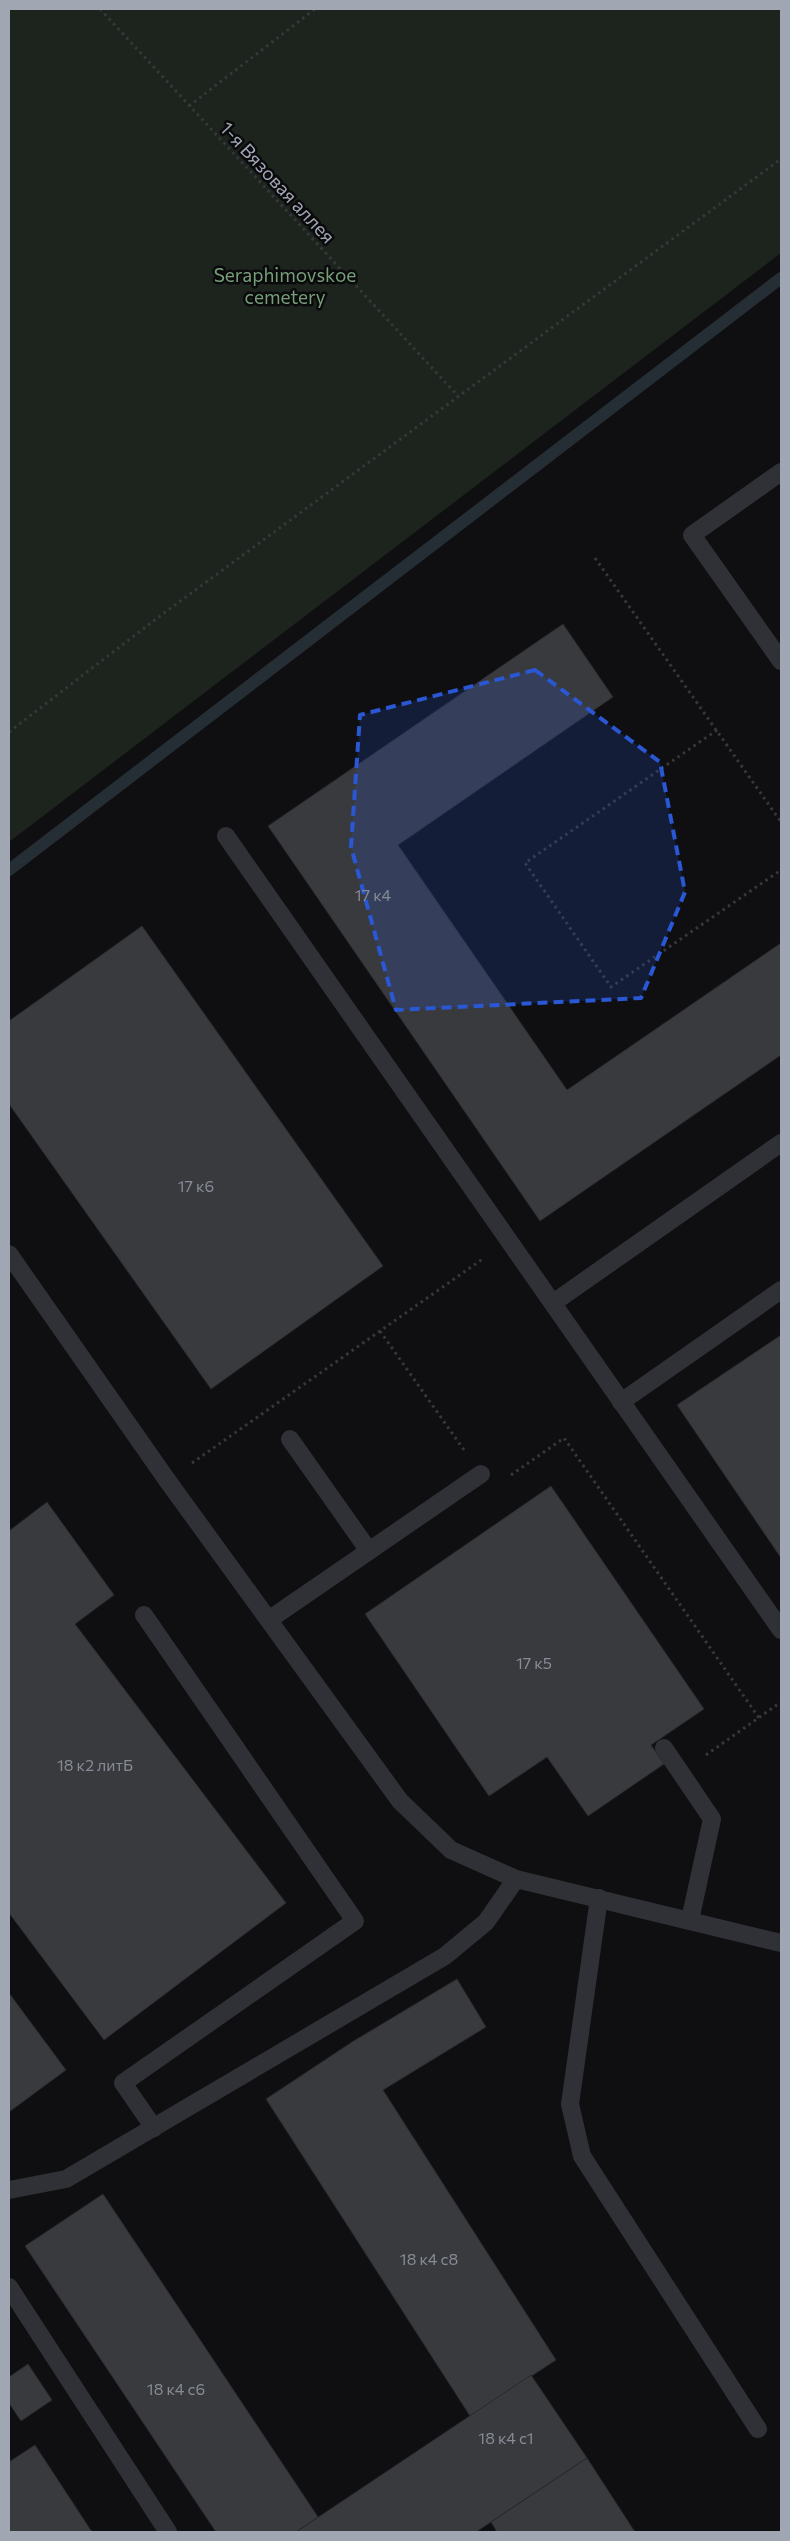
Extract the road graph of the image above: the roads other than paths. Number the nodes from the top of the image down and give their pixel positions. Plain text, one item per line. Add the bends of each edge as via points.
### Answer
1 (781, 472) edge
2 (781, 662) edge
3 (226, 836) dead end
4 (781, 1143) edge
5 (9, 1254) edge
6 (781, 1290) edge
7 (553, 1303) junction
8 (621, 1402) junction
9 (290, 1439) dead end
10 (481, 1474) road end
11 (369, 1551) junction
12 (144, 1615) dead end
13 (270, 1619) junction
14 (781, 1630) edge
15 (664, 1748) dead end
16 (516, 1879) junction
17 (598, 1898) junction
18 (690, 1920) junction
19 (781, 1942) edge
20 (154, 2128) junction
21 (9, 2190) edge
22 (9, 2287) edge
23 (758, 2429) dead end
24 (168, 2532) edge

1 - 2 lane via 692,535
3 - 7 lane
4 - 7 lane
5 - 13 lane via 167,1480
6 - 8 lane
7 - 8 lane
8 - 14 lane
9 - 11 lane
10 - 11 lane
11 - 13 lane
12 - 20 lane via 355,1921 123,2083
13 - 16 lane via 400,1801 451,1850
15 - 18 lane via 712,1819
16 - 17 lane
16 - 20 lane via 486,1922 445,1956
17 - 18 lane
17 - 23 lane via 570,2104 582,2156
18 - 19 lane
20 - 21 lane via 66,2179
22 - 24 lane

